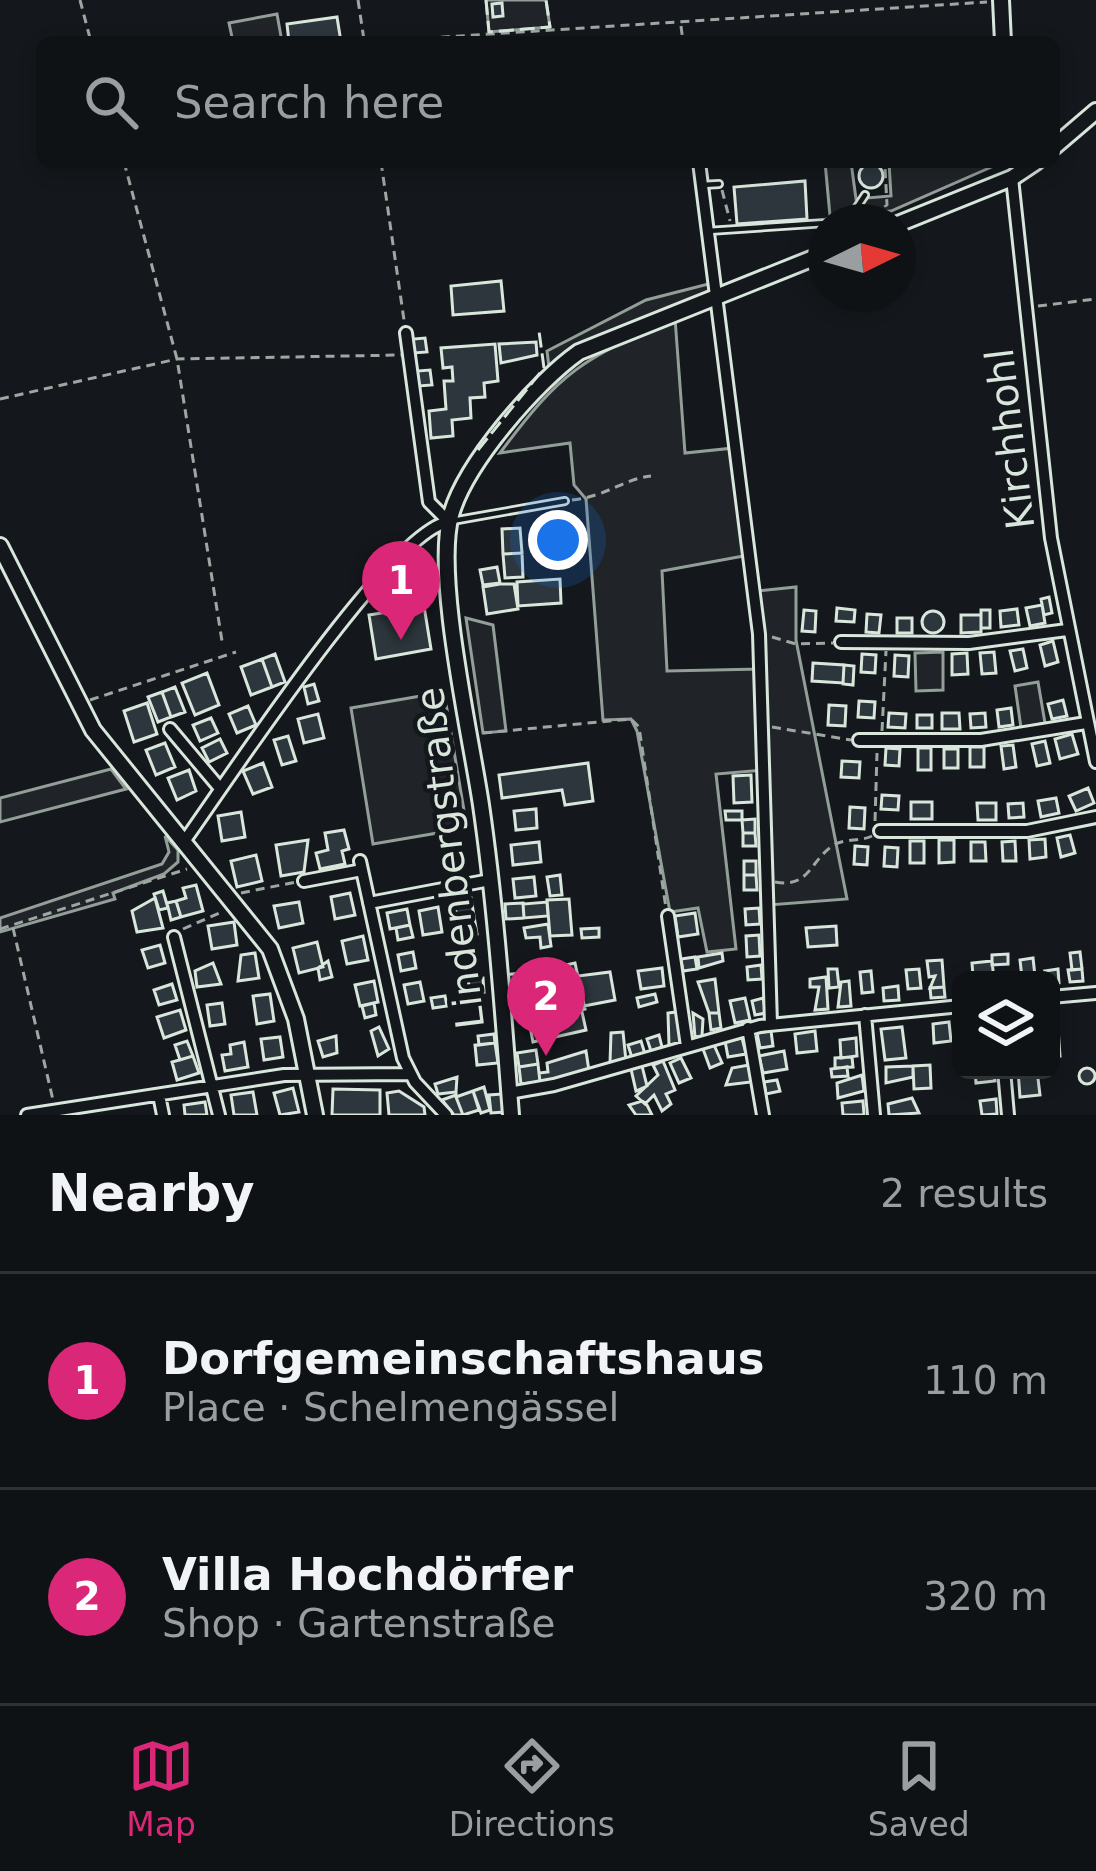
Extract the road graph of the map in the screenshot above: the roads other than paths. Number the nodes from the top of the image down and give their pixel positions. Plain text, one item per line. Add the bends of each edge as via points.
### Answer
1 (1001, 1) edge
2 (1003, 36) edge
3 (1096, 111) edge
4 (1060, 142) edge
5 (700, 168) edge
6 (1012, 170) edge
7 (719, 184) road end
8 (702, 185) junction
9 (866, 195) dead end
10 (860, 204) edge
11 (916, 215) edge
12 (808, 223) edge
13 (708, 231) junction
14 (808, 260) edge
15 (716, 296) junction
16 (406, 333) road end
17 (565, 501) road end
18 (449, 522) junction
19 (0, 546) edge
20 (1067, 630) junction
21 (841, 642) road end
22 (1086, 723) junction
23 (170, 729) dead end
24 (859, 740) road end
25 (1096, 762) edge
26 (218, 786) junction
27 (1096, 817) edge
28 (880, 831) road end
29 (183, 843) junction
30 (490, 880) junction
31 (304, 881) road end
32 (369, 903) junction
33 (668, 916) road end
34 (174, 937) road end
35 (1096, 993) edge
36 (1060, 997) edge
37 (952, 1007) edge
38 (865, 1016) junction
39 (771, 1024) junction
40 (748, 1028) junction
41 (687, 1046) junction
42 (307, 1074) junction
43 (410, 1074) junction
44 (1005, 1079) edge
45 (213, 1084) junction
46 (509, 1093) junction
47 (159, 1095) junction
48 (27, 1115) edge
49 (163, 1115) edge
50 (220, 1115) edge
51 (315, 1115) edge
52 (446, 1115) edge
53 (511, 1115) edge
54 (764, 1115) edge
55 (874, 1115) edge
56 (1008, 1115) edge

1 - 2 main road
3 - 4 main road
5 - 8 street
6 - 11 main road
6 - 20 street, Kirchhohl
7 - 8 lane
8 - 13 street
9 - 10 lane
12 - 13 lane
13 - 15 street
14 - 15 main road, Lindenbergstraße
15 - 18 main road, Lindenbergstraße via 604,339 556,369 474,470
15 - 39 street via 759,634
16 - 18 street, Lindenbergstraße via 430,502
17 - 18 lane
18 - 26 street via 411,545
18 - 30 main road, Lindenbergstraße via 448,582
19 - 29 main road via 78,706
20 - 21 street via 1011,640
20 - 22 street, Kirchhohl
22 - 24 street via 981,740
22 - 25 street, Kirchhohl
23 - 26 street
26 - 29 street
27 - 28 street via 1027,831
29 - 42 main road via 239,899 284,980
30 - 32 street
30 - 46 main road, Lindenbergstraße
31 - 32 street via 361,866
32 - 43 street
33 - 41 street
34 - 45 street
35 - 36 street
37 - 38 street
38 - 39 street
38 - 55 street
39 - 40 street
40 - 41 street
40 - 54 street
41 - 46 street
42 - 43 street
42 - 45 street
42 - 51 main road
43 - 52 street
44 - 56 street
45 - 47 street
45 - 50 street
46 - 53 main road, Lindenbergstraße
47 - 48 street
47 - 49 street

